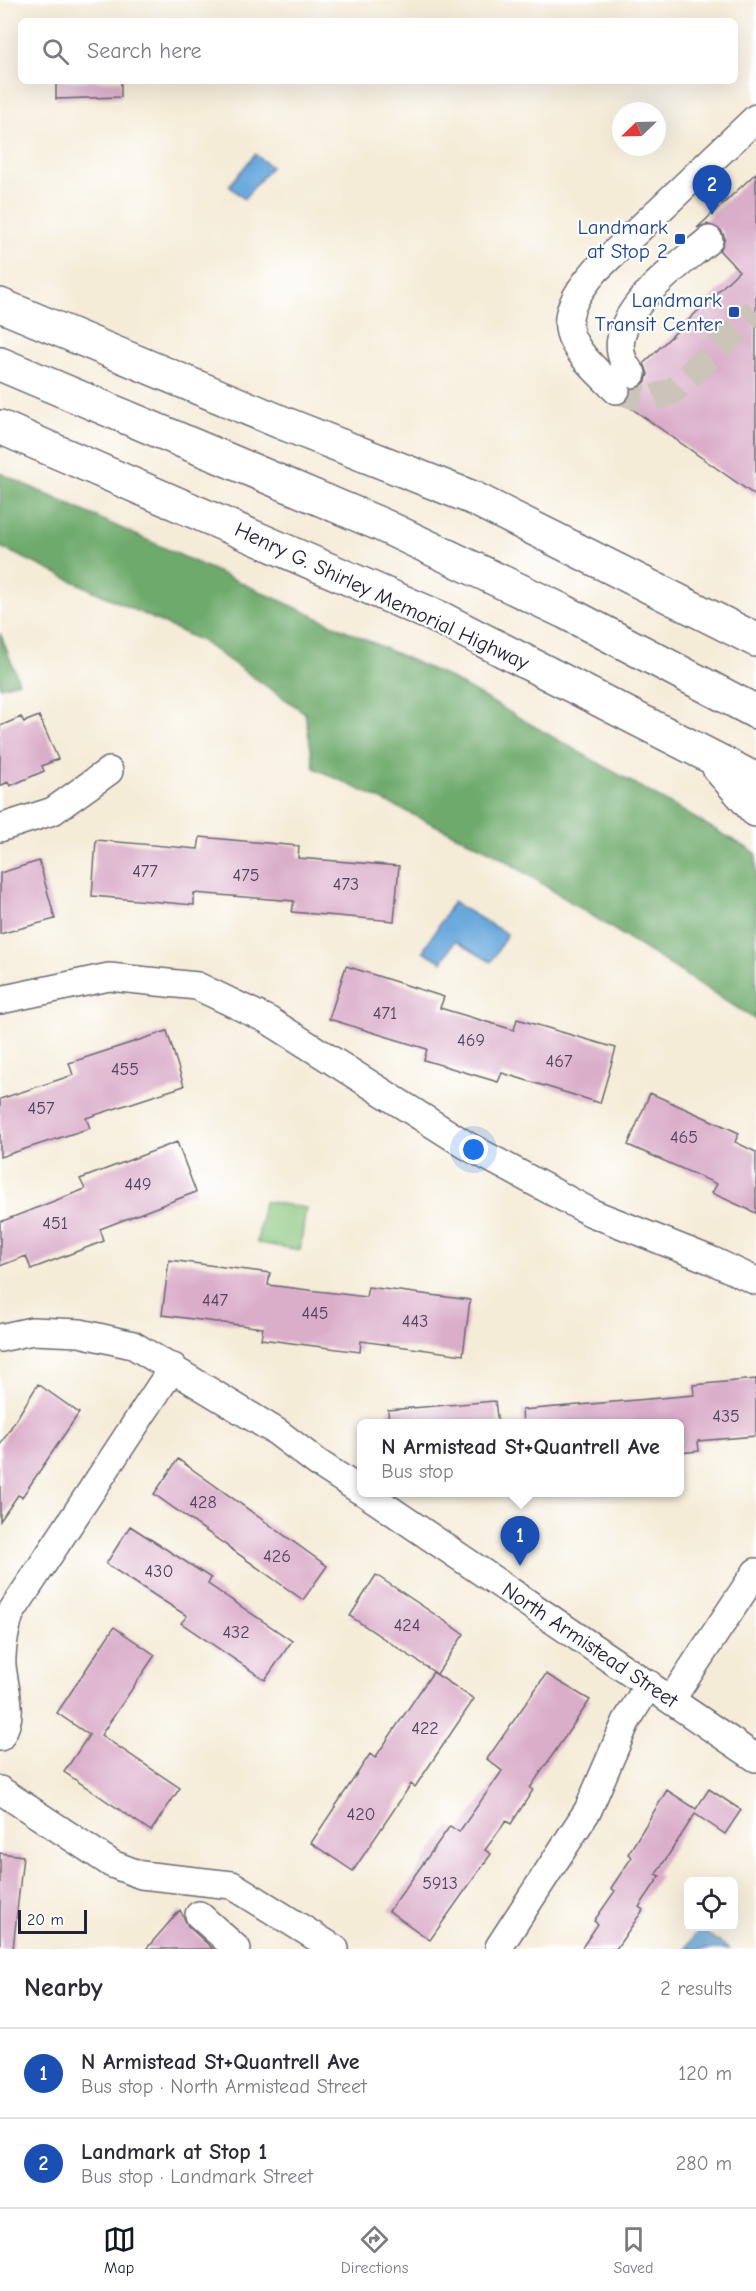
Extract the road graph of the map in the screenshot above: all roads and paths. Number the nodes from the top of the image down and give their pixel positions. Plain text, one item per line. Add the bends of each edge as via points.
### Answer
1 (752, 131) edge
2 (709, 240) dead end
3 (0, 305) edge
4 (0, 364) edge
5 (0, 427) edge
6 (756, 640) edge
7 (756, 712) edge
8 (703, 751) junction
9 (109, 771) dead end
10 (756, 780) edge
11 (756, 810) edge
12 (0, 828) edge
13 (0, 1000) edge
14 (756, 1281) edge
15 (0, 1338) edge
16 (173, 1367) junction
17 (357, 1488) edge
18 (370, 1497) edge
19 (756, 1572) edge
20 (649, 1684) junction
21 (671, 1700) junction
22 (0, 1737) edge
23 (756, 1758) edge
24 (0, 1790) edge
25 (199, 1916) dead end
26 (499, 1947) dead end
27 (237, 1949) edge
28 (335, 1949) edge

1 - 2 street via 596,270 577,292 567,320 577,352 624,382 621,331 630,312
3 - 6 highway via 473,498
4 - 7 highway via 382,525 565,612
5 - 8 highway, Henry G. Shirley Memorial Highway via 442,619
8 - 10 highway, Henry G. Shirley Memorial Highway
8 - 11 highway
9 - 12 street via 53,811
13 - 14 street via 109,977 197,986 268,1020 466,1145 592,1213
15 - 16 street, North Armistead Street via 32,1331 80,1333 133,1346
16 - 17 street, North Armistead Street
16 - 22 street via 10,1614 2,1665 10,1703 6,1728
18 - 20 street, North Armistead Street
19 - 21 street
20 - 21 street, North Armistead Street
20 - 26 street via 626,1722 588,1809
21 - 23 street, North Armistead Street
24 - 28 street via 112,1864 141,1875 232,1886
25 - 27 street

